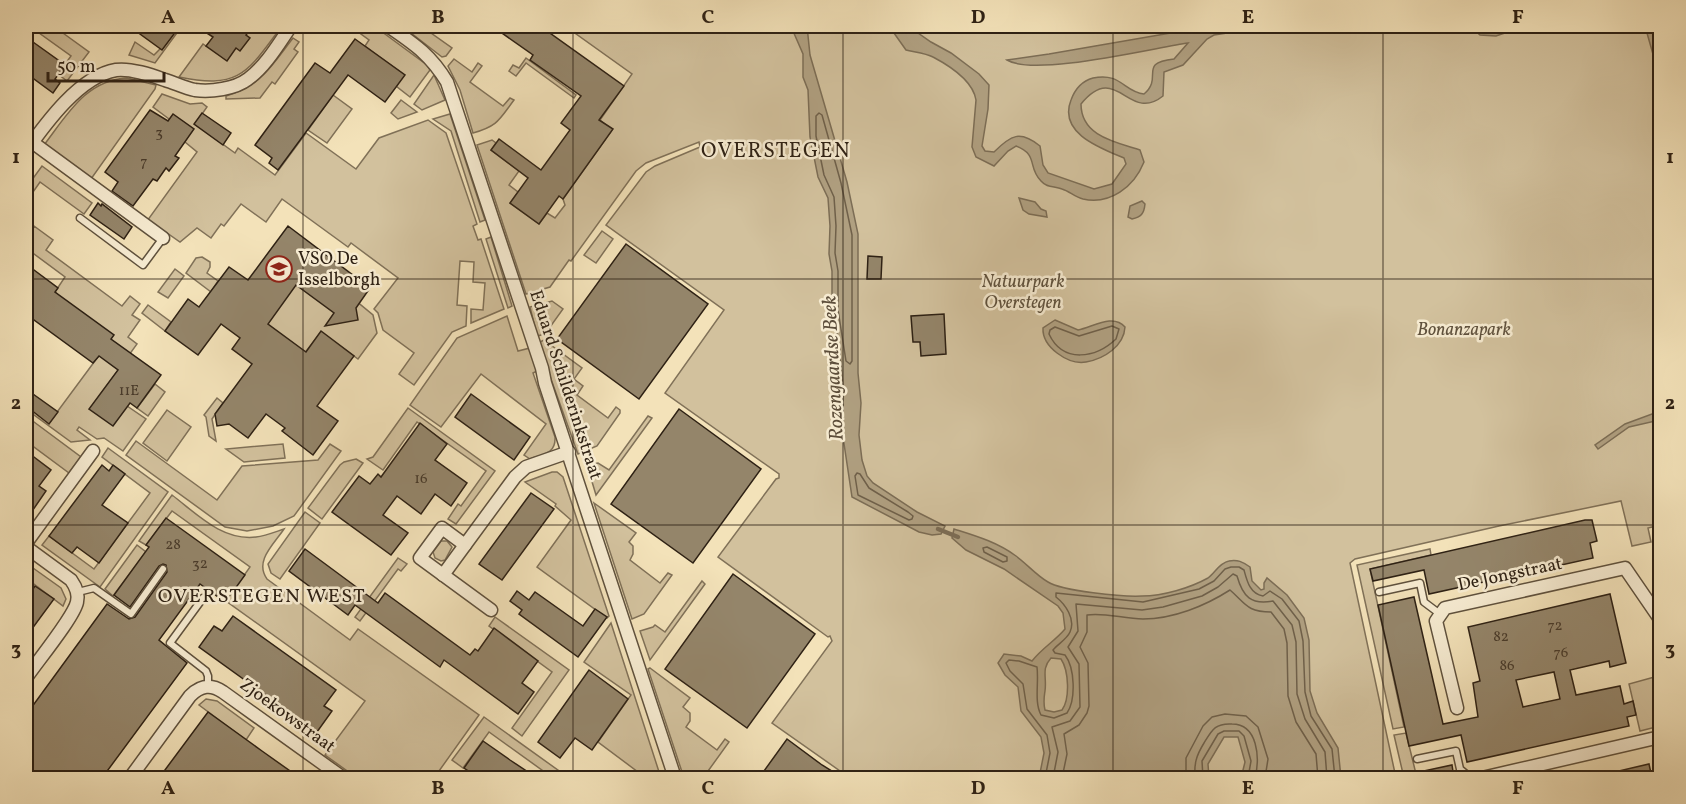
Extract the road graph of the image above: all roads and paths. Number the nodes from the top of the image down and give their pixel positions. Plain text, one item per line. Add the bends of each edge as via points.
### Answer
1 (291, 26) edge
2 (388, 26) edge
3 (29, 146) edge
4 (80, 218) dead end
5 (163, 238) joint
6 (93, 451) dead end
7 (569, 453) junction
8 (465, 544) junction
9 (26, 545) edge
10 (163, 569) dead end
11 (443, 575) junction
12 (78, 592) junction
13 (1379, 592) dead end
14 (203, 598) dead end
15 (491, 610) dead end
16 (1441, 615) junction
17 (1660, 619) edge
18 (26, 678) edge
19 (208, 686) junction
20 (1457, 708) dead end
21 (1660, 737) edge
22 (1417, 759) dead end
23 (130, 778) edge
24 (343, 778) edge
25 (675, 778) edge
26 (1471, 778) edge
27 (1482, 778) edge

1 - 3 street via 248,80 225,89 196,90 138,72 117,70 87,82
2 - 7 street, Eduard Schilderinkstraat via 424,51 447,82
3 - 5 street
4 - 5 lane via 143,265
6 - 9 street
7 - 8 street via 526,467
7 - 25 street, Eduard Schilderinkstraat
8 - 11 street
8 - 11 street via 442,528 420,558
9 - 12 street via 71,580
10 - 12 lane via 131,614 94,588
11 - 15 street
12 - 18 street via 74,611
13 - 16 lane via 1420,583 1424,602
14 - 19 lane via 170,643 206,671
16 - 17 street, De Jongstraat via 1445,608 1625,568
16 - 20 street, De Jongstraat via 1436,621
19 - 23 street via 190,696
19 - 24 street, Zjoekowstraat via 224,692
21 - 27 street
22 - 26 lane via 1456,751 1460,770

